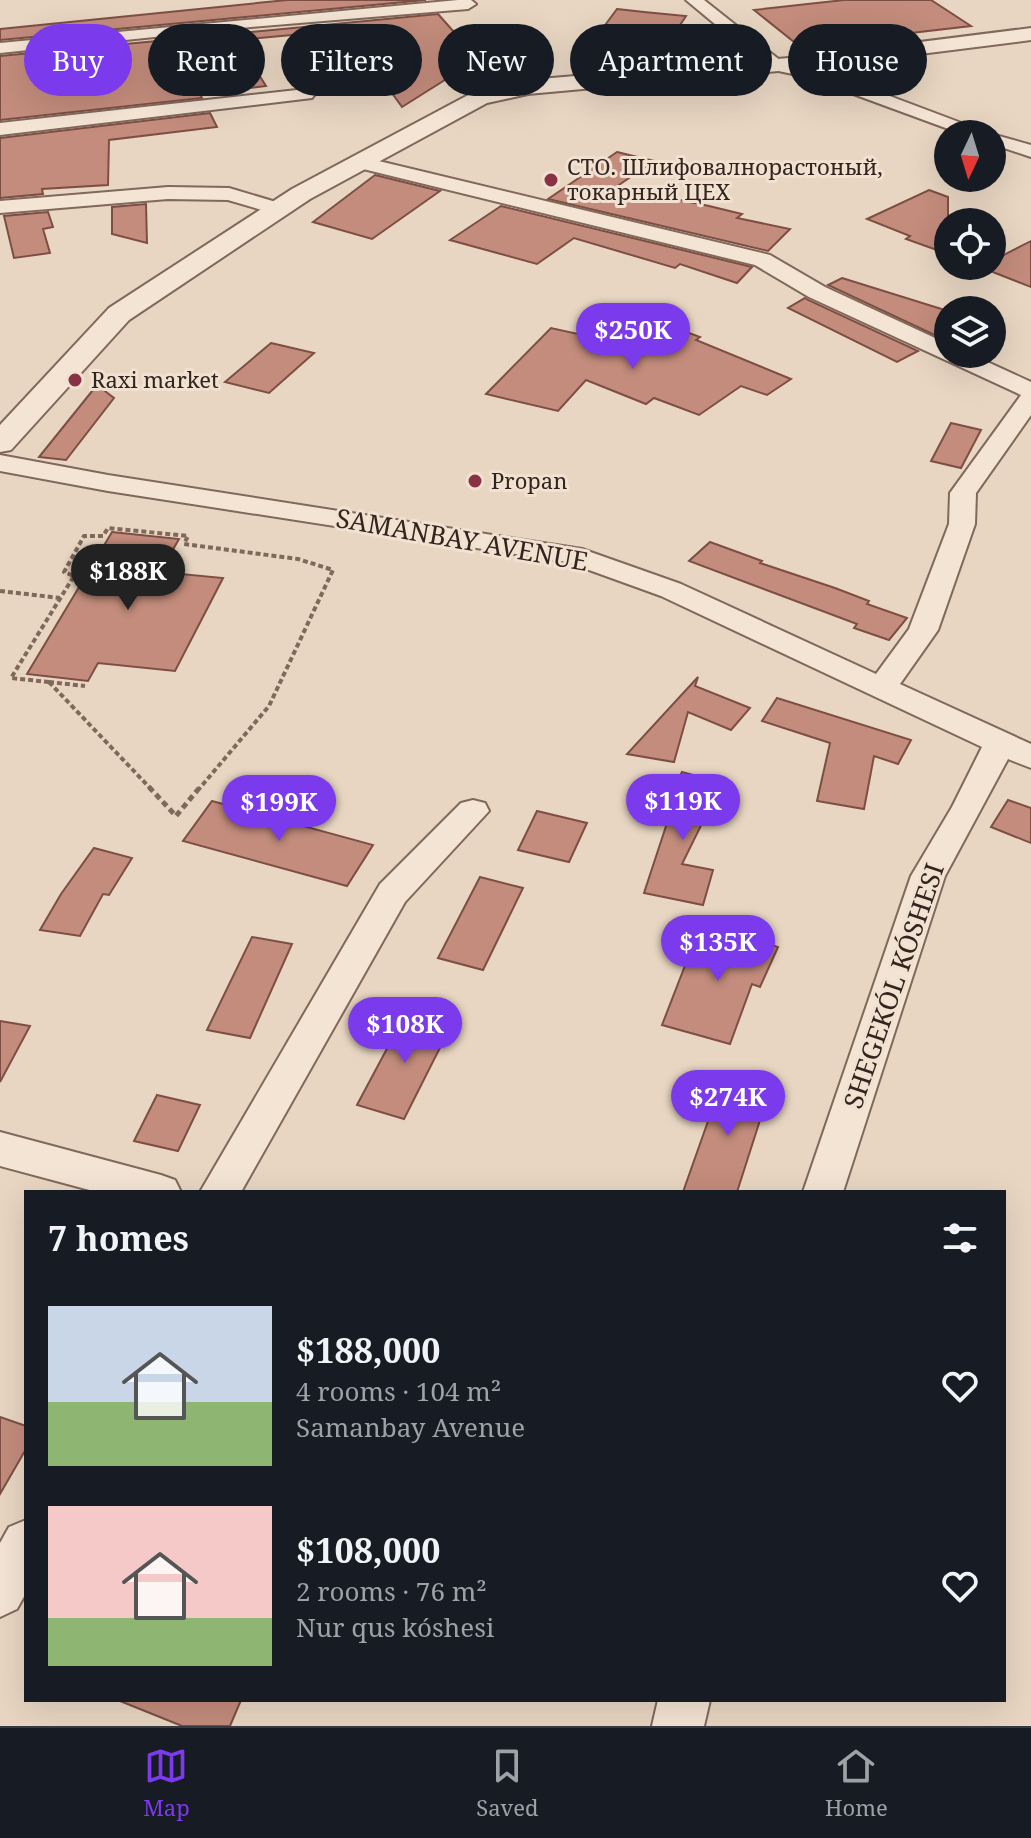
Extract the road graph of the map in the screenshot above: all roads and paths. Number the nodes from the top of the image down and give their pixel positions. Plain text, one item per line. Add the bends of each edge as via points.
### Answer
1 (694, 0) edge
2 (468, 4) dead end
3 (1031, 34) edge
4 (0, 48) edge
5 (775, 65) junction
6 (289, 96) edge
7 (941, 120) edge
8 (0, 129) edge
9 (1006, 143) edge
10 (1031, 151) edge
11 (362, 163) junction
12 (0, 207) edge
13 (279, 209) junction
14 (934, 346) edge
15 (982, 368) edge
16 (1031, 391) edge
17 (1031, 398) edge
18 (0, 443) edge
19 (0, 463) edge
20 (0, 591) edge
21 (60, 598) junction
22 (49, 682) junction
23 (85, 686) dead end
24 (883, 686) junction
25 (1015, 750) edge
26 (473, 811) dead end
27 (0, 1149) edge
28 (154, 1190) edge
29 (221, 1190) edge
30 (824, 1190) edge
31 (24, 1548) edge
32 (0, 1592) edge
33 (684, 1702) edge
34 (678, 1726) edge

1 - 5 street
2 - 4 street
3 - 5 street
5 - 7 street via 812,73
5 - 11 street via 599,79 480,98
6 - 8 street
9 - 10 street
11 - 13 street
11 - 14 street via 762,260 817,292
12 - 13 street via 168,193 229,194
13 - 18 street via 119,314
15 - 16 street
17 - 24 street via 963,493 962,524 923,630
19 - 24 street, SAMANBAY AVENUE via 572,555 671,590
20 - 21 path
21 - 22 path via 11,678
21 - 22 path via 74,576 64,572 84,536 103,536 108,528 188,536 184,544 298,559 333,570 269,706 176,816
22 - 23 path
24 - 25 street, SAMANBAY AVENUE
25 - 30 street, SHEGEKÓL KÓSHESI via 968,807 928,876
26 - 29 street via 392,893
27 - 28 street
31 - 32 street
33 - 34 street

